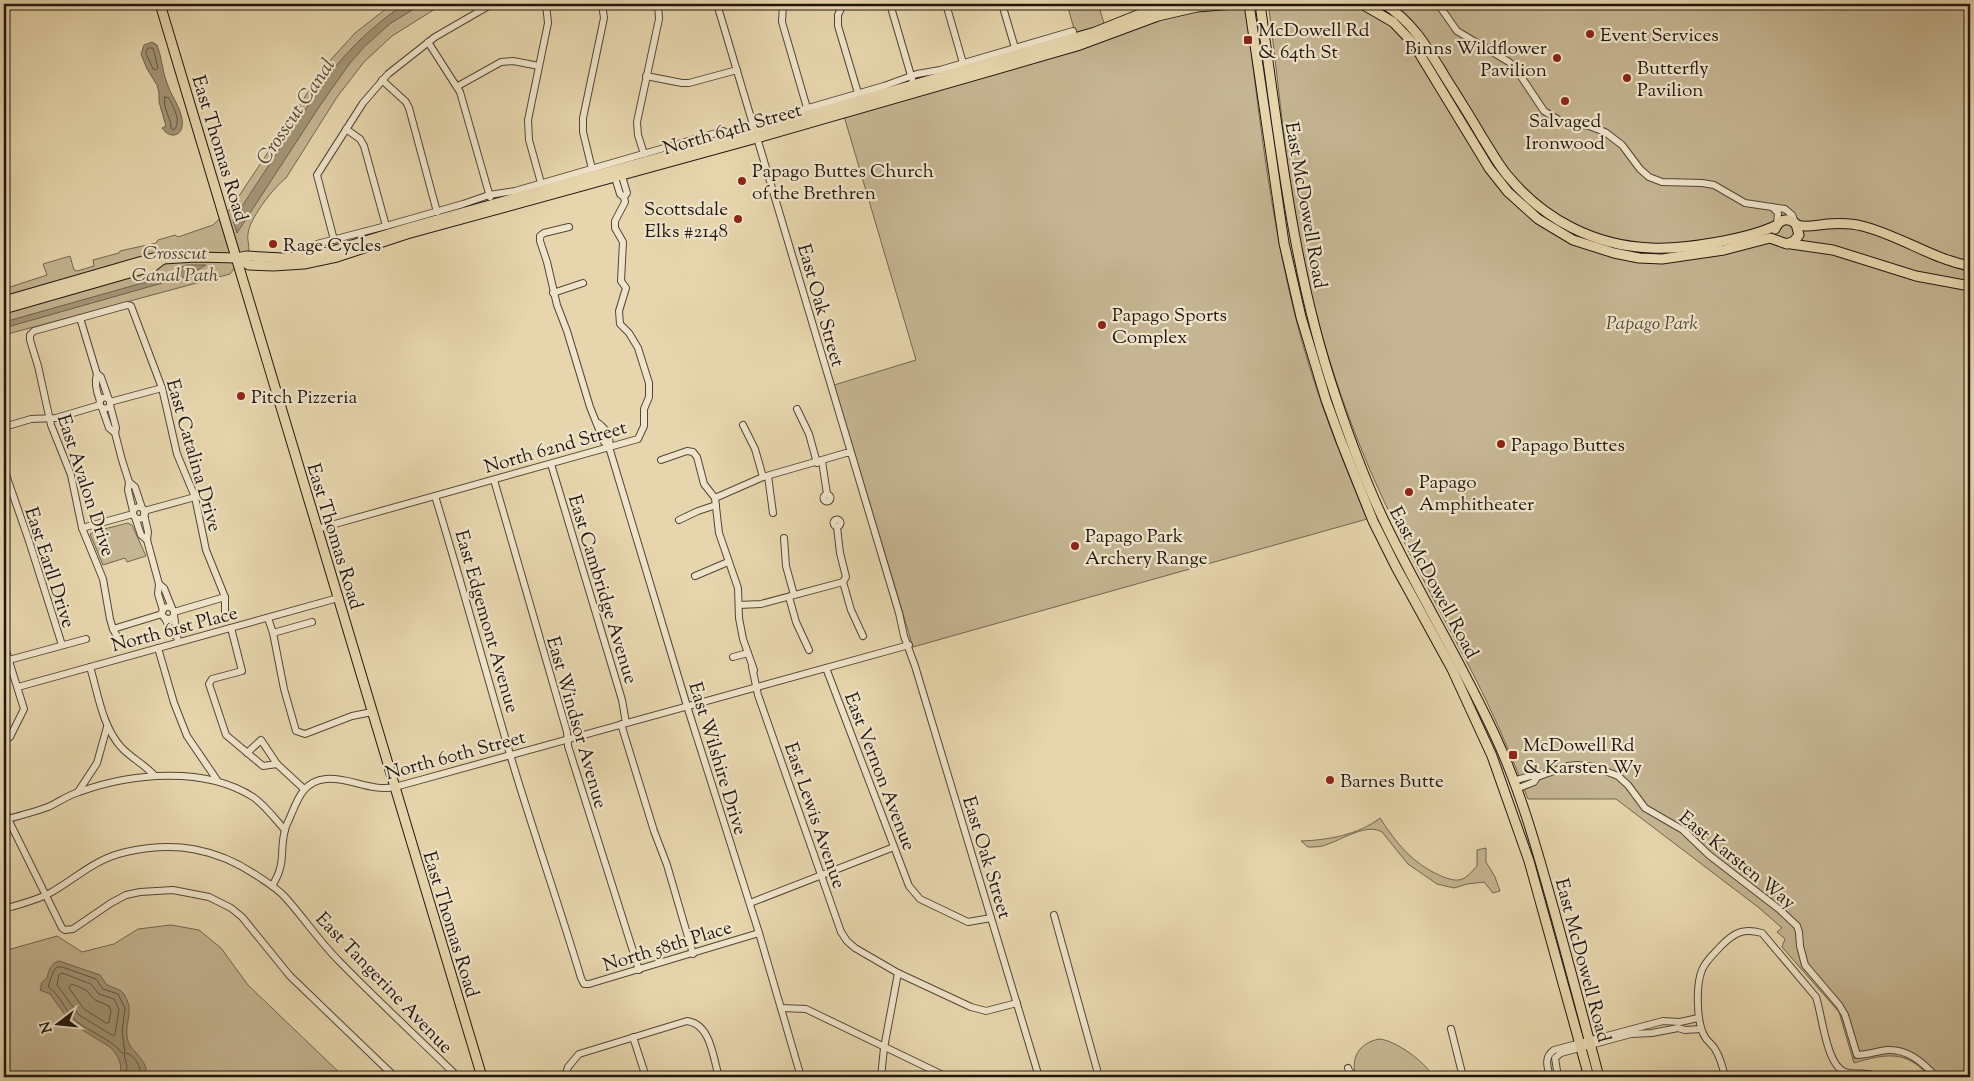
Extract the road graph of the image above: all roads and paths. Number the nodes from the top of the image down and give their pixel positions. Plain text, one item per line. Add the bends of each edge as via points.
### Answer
1 (160, 4) edge
2 (492, 4) edge
3 (546, 4) edge
4 (602, 4) edge
5 (658, 4) edge
6 (717, 4) edge
7 (784, 4) edge
8 (843, 4) edge
9 (890, 4) edge
10 (946, 4) edge
11 (1002, 4) edge
12 (1176, 4) edge
13 (1234, 4) edge
14 (1250, 4) edge
15 (1260, 4) edge
16 (1362, 4) edge
17 (1384, 4) edge
18 (1438, 4) edge
19 (1148, 16) junction
20 (1074, 38) junction
21 (428, 42) junction
22 (1015, 48) junction
23 (963, 63) junction
24 (539, 66) junction
25 (737, 70) junction
26 (646, 76) junction
27 (382, 80) junction
28 (913, 84) junction
29 (458, 86) junction
30 (858, 93) junction
31 (806, 108) junction
32 (774, 118) dead end
33 (346, 129) junction
34 (756, 134) junction
35 (738, 136) junction
36 (644, 154) junction
37 (592, 169) junction
38 (617, 173) junction
39 (541, 183) junction
40 (491, 203) junction
41 (1772, 206) junction
42 (437, 212) junction
43 (1777, 224) junction
44 (1796, 224) junction
45 (386, 226) junction
46 (569, 227) dead end
47 (334, 240) junction
48 (1783, 242) junction
49 (309, 246) dead end
50 (237, 258) junction
51 (163, 260) junction
52 (1970, 266) edge
53 (583, 283) dead end
54 (1970, 286) edge
55 (553, 293) junction
56 (4, 301) edge
57 (4, 309) edge
58 (80, 318) junction
59 (97, 374) junction
60 (162, 388) junction
61 (110, 402) junction
62 (101, 405) junction
63 (797, 409) dead end
64 (49, 418) junction
65 (743, 425) dead end
66 (4, 427) edge
67 (114, 433) junction
68 (609, 447) junction
69 (850, 453) junction
70 (661, 460) dead end
71 (820, 462) junction
72 (551, 464) junction
73 (4, 469) edge
74 (766, 477) junction
75 (494, 480) junction
76 (129, 482) junction
77 (826, 494) dead end
78 (436, 496) junction
79 (195, 497) junction
80 (715, 502) junction
81 (144, 511) junction
82 (773, 513) dead end
83 (133, 514) junction
84 (679, 520) dead end
85 (838, 527) dead end
86 (82, 528) junction
87 (317, 528) junction
88 (784, 538) dead end
89 (147, 540) junction
90 (728, 562) junction
91 (695, 576) dead end
92 (843, 582) junction
93 (159, 584) junction
94 (792, 596) junction
95 (225, 597) junction
96 (338, 598) junction
97 (739, 605) junction
98 (173, 612) junction
99 (225, 612) dead end
100 (163, 614) junction
101 (268, 618) junction
102 (312, 622) dead end
103 (231, 628) junction
104 (113, 629) junction
105 (273, 633) junction
106 (863, 636) dead end
107 (86, 639) dead end
108 (177, 639) junction
109 (120, 642) dead end
110 (4, 645) edge
111 (909, 645) junction
112 (62, 646) junction
113 (158, 648) junction
114 (809, 650) dead end
115 (748, 653) junction
116 (733, 657) dead end
117 (9, 660) junction
118 (90, 667) junction
119 (826, 668) junction
120 (18, 687) junction
121 (756, 687) junction
122 (687, 706) junction
123 (372, 712) junction
124 (623, 724) junction
125 (108, 727) junction
126 (1481, 730) junction
127 (567, 739) junction
128 (4, 741) edge
129 (247, 753) junction
130 (510, 755) junction
131 (276, 764) junction
132 (154, 775) junction
133 (217, 780) junction
134 (1515, 785) junction
135 (395, 787) junction
136 (304, 789) junction
137 (78, 792) junction
138 (4, 806) edge
139 (6, 820) edge
140 (285, 830) junction
141 (894, 847) junction
142 (821, 875) junction
143 (272, 886) junction
144 (45, 896) junction
145 (750, 903) junction
146 (4, 909) edge
147 (1054, 915) dead end
148 (991, 918) junction
149 (759, 933) junction
150 (694, 954) junction
151 (639, 970) junction
152 (898, 973) junction
153 (584, 984) joint
154 (1017, 1003) junction
155 (782, 1008) junction
156 (1698, 1018) junction
157 (1451, 1029) dead end
158 (1701, 1029) junction
159 (633, 1037) junction
160 (1590, 1042) junction
161 (1580, 1045) junction
162 (884, 1048) junction
163 (1348, 1068) dead end
164 (395, 1077) edge
165 (458, 1077) edge
166 (482, 1077) edge
167 (566, 1077) edge
168 (646, 1077) edge
169 (719, 1077) edge
170 (801, 1077) edge
171 (881, 1077) edge
172 (947, 1077) edge
173 (1039, 1077) edge
174 (1099, 1077) edge
175 (1352, 1077) edge
176 (1463, 1077) edge
177 (1550, 1077) edge
178 (1558, 1077) edge
179 (1589, 1077) edge
180 (1599, 1077) edge
181 (1725, 1077) edge
182 (1879, 1077) edge
183 (1936, 1077) edge

1 - 50 main road, East Thomas Road
2 - 21 street
3 - 24 street via 548,23
4 - 37 street via 604,18 583,118
5 - 26 street via 659,19
6 - 25 street, East Oak Street
7 - 31 street via 782,22
8 - 30 street via 838,26
9 - 28 street
10 - 23 street
11 - 22 street
12 - 19 main road, North 64th Street
13 - 19 main road, North 64th Street
14 - 126 main road, East McDowell Road via 1284,243 1300,317 1326,400 1374,523
15 - 134 main road, East McDowell Road via 1294,237 1312,322 1332,385 1376,504 1468,680
16 - 48 main road via 1393,22 1413,43 1508,192 1538,219 1564,235 1602,250 1653,258 1678,258 1724,250 1765,238
17 - 43 main road via 1406,20 1423,41 1507,175 1535,204 1564,224 1611,243 1657,249 1740,237
18 - 41 street via 1457,31 1516,69 1544,111 1562,122 1606,132 1622,145 1649,177 1662,182 1714,185 1740,201
19 - 20 main road, North 64th Street
19 - 28 main road, North 64th Street via 1083,44
20 - 22 street, North 64th Street via 1073,31
20 - 28 main road, North 64th Street
21 - 27 street
21 - 29 street
22 - 23 street, North 64th Street
23 - 28 street, North 64th Street
24 - 29 street via 513,60 500,62
24 - 39 street via 528,120 529,140
25 - 26 street via 689,83
25 - 34 street, East Oak Street
26 - 36 street via 637,122
27 - 33 street
27 - 42 street via 406,102
28 - 30 street, North 64th Street
28 - 34 main road, North 64th Street
29 - 40 street
30 - 31 street, North 64th Street
31 - 32 street, North 64th Street
33 - 45 street via 364,146
33 - 47 street via 317,175
34 - 35 main road, North 64th Street
34 - 38 main road, North 64th Street
34 - 69 street, East Oak Street
35 - 36 street, North 64th Street via 723,131
35 - 38 main road, North 64th Street
36 - 37 street, North 64th Street
37 - 39 street, North 64th Street
38 - 40 main road, North 64th Street
38 - 68 street, North 62nd Street via 620,194 625,202 614,221 623,242 621,281 626,288 618,311 620,324 638,348 649,383 649,397 644,409 644,426 638,439
39 - 40 street, North 64th Street via 515,190
40 - 42 street, North 64th Street
40 - 50 main road, North 64th Street via 304,264 249,265
41 - 43 street via 1778,213
41 - 44 street via 1788,210
42 - 45 street, North 64th Street
43 - 44 main road via 1787,219
43 - 48 main road via 1775,234
44 - 48 main road via 1797,238
44 - 52 main road via 1806,227 1859,225
45 - 47 street, North 64th Street
46 - 55 street, East Wilshire Drive via 540,236
47 - 49 street, North 64th Street
48 - 54 main road via 1833,250 1916,276
50 - 51 main road, North 64th Street
50 - 87 main road, East Thomas Road
51 - 56 main road, North 64th Street via 153,258
51 - 57 main road, North 64th Street via 154,266
53 - 55 street
55 - 68 street, East Wilshire Drive via 590,406 610,440
58 - 59 street
58 - 60 street, East Catalina Drive via 132,306
58 - 64 street, East Avalon Drive via 30,335
59 - 61 street
59 - 62 street via 96,388
60 - 61 street
60 - 79 street, East Catalina Drive via 177,454
61 - 62 street via 107,409
61 - 67 street via 116,428
62 - 64 street
62 - 67 street
63 - 71 street
64 - 66 street via 31,419
64 - 86 street, East Avalon Drive via 68,466
65 - 74 street
67 - 76 street
68 - 72 street, North 62nd Street
68 - 122 street, East Wilshire Drive
69 - 71 street
69 - 111 street, East Oak Street
70 - 80 street, East Lewis Avenue via 693,452 704,484
71 - 74 street
71 - 77 street
72 - 75 street, North 62nd Street
72 - 124 street, East Cambridge Avenue via 622,700
73 - 112 street, East Earll Drive
74 - 80 street
74 - 82 street
75 - 78 street, North 62nd Street
75 - 127 street, East Windsor Avenue
76 - 81 street via 135,488
76 - 83 street
78 - 87 street, North 62nd Street
78 - 130 street, East Edgemont Avenue
79 - 81 street
79 - 95 street, East Catalina Drive via 206,550
80 - 84 street
80 - 90 street, East Lewis Avenue
81 - 83 street via 137,507
81 - 83 street via 140,518
81 - 89 street
83 - 86 street
83 - 89 street via 141,535
85 - 92 street via 846,573
86 - 104 street, East Avalon Drive via 103,579
87 - 96 main road, East Thomas Road
88 - 94 street
89 - 93 street
90 - 91 street
90 - 97 street, East Lewis Avenue via 738,588
92 - 94 street
92 - 106 street
93 - 98 street via 164,588
93 - 100 street
94 - 97 street via 761,604
94 - 114 street via 796,622
95 - 98 street
95 - 99 street, East Catalina Drive
96 - 101 street, North 61st Place
96 - 123 main road, East Thomas Road
97 - 115 street, East Lewis Avenue via 741,632
98 - 100 street via 167,607
98 - 100 street via 170,619
98 - 108 street
100 - 104 street
100 - 108 street
101 - 103 street, North 61st Place
101 - 105 street
102 - 105 street
103 - 108 street, North 61st Place
103 - 129 street via 242,671 212,679 209,684 224,732
104 - 109 street, East Avalon Drive
105 - 123 street via 296,731 305,734
107 - 112 street
108 - 113 street, North 61st Place
110 - 117 street
111 - 119 street, North 60th Street
111 - 148 street, East Oak Street
112 - 117 street
113 - 118 street, North 61st Place
113 - 133 street via 187,736
115 - 116 street
115 - 121 street, East Lewis Avenue via 757,680
117 - 120 street
118 - 120 street, North 61st Place
118 - 125 street
119 - 121 street, North 60th Street
119 - 141 street, East Vernon Avenue
120 - 128 street via 24,709 10,737
121 - 122 street, North 60th Street
121 - 142 street, East Lewis Avenue
122 - 124 street, North 60th Street
122 - 145 street, East Wilshire Drive
123 - 135 main road, East Thomas Road
124 - 127 street, North 60th Street
124 - 150 street, East Cambridge Avenue
125 - 132 street via 129,756
125 - 137 street via 97,763
126 - 134 main road via 1486,733 1506,782
126 - 161 main road, East McDowell Road via 1523,842
127 - 130 street, North 60th Street
127 - 151 street, East Windsor Avenue
129 - 131 street via 263,766
129 - 131 street via 261,740
130 - 135 street, North 60th Street
130 - 153 street, East Edgemont Avenue
131 - 136 street
132 - 133 street
132 - 137 street
133 - 140 street via 254,798
134 - 160 main road, East McDowell Road via 1540,860
134 - 183 street, East Karsten Way via 1534,782 1537,778 1577,765 1595,767 1618,776 1645,808 1683,830 1790,919 1800,932 1800,946 1806,965 1839,1005 1857,1055 1900,1051 1922,1063
135 - 136 street, North 60th Street via 374,788 325,780
135 - 166 main road, East Thomas Road
136 - 140 street
137 - 139 street via 47,807
138 - 139 street
139 - 144 street
140 - 143 street via 283,862
141 - 142 street, North 58th Place
141 - 148 street, East Vernon Avenue via 908,886 920,899 968,922
142 - 145 street, North 58th Place
142 - 152 street, East Lewis Avenue via 847,941
143 - 144 street via 229,858 198,850 163,847 124,852 100,860
143 - 165 street, East Tangerine Avenue via 284,896 331,954
144 - 146 street
144 - 164 street via 58,924 65,930 73,929 107,905 134,893 152,890 173,890 208,897 231,908 290,976
145 - 149 street, East Wilshire Drive
147 - 174 street
148 - 154 street, East Oak Street
149 - 150 street, North 58th Place
149 - 155 street, East Wilshire Drive
150 - 151 street, North 58th Place
151 - 153 street, North 58th Place
152 - 154 street via 986,1011
152 - 162 street
154 - 173 street, East Oak Street
155 - 162 street via 806,1009
155 - 170 street, East Wilshire Drive
156 - 158 street
156 - 160 street via 1663,1022
156 - 182 street via 1702,972 1710,957 1739,932 1762,933 1816,997 1825,1040 1839,1066 1845,1072 1870,1073
157 - 176 street
158 - 160 street via 1670,1028
158 - 181 street via 1719,1056
159 - 167 street via 576,1056
159 - 168 street
159 - 169 street via 681,1022 696,1023 705,1032
160 - 161 street
160 - 180 main road, East McDowell Road
161 - 177 street via 1549,1054
161 - 178 street via 1555,1058
161 - 179 main road, East McDowell Road
162 - 171 street
162 - 172 street
163 - 175 street

